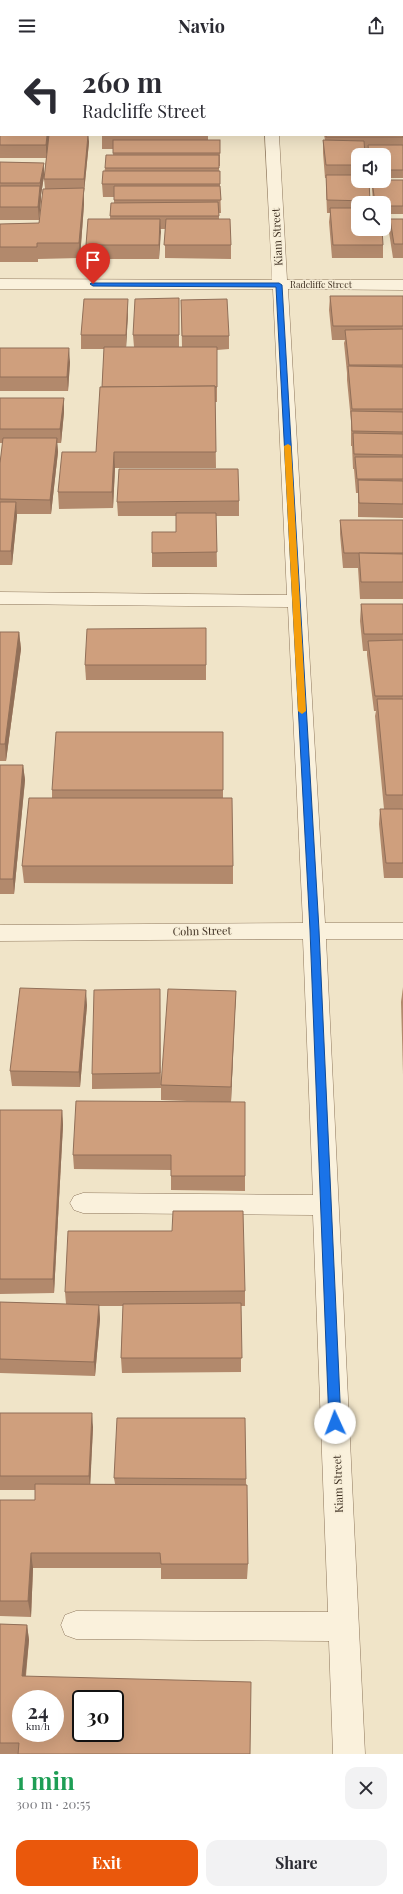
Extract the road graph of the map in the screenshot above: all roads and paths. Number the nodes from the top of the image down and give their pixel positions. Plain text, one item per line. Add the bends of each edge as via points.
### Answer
1 (272, 136) edge
2 (0, 284) edge
3 (279, 285) junction
4 (403, 285) edge
5 (0, 598) edge
6 (296, 601) junction
7 (314, 930) junction
8 (403, 931) edge
9 (0, 933) edge
10 (83, 1203) dead end
11 (326, 1205) junction
12 (76, 1625) dead end
13 (344, 1627) junction
14 (349, 1754) edge

1 - 3 street, Kiam Street
2 - 3 street, Radcliffe Street
3 - 4 street, Radcliffe Street
3 - 6 street, Kiam Street
5 - 6 street
6 - 7 street, Kiam Street
7 - 8 street, Cohn Street
7 - 9 street, Cohn Street
7 - 11 street, Kiam Street
10 - 11 street
11 - 13 street, Kiam Street
12 - 13 street
13 - 14 street, Kiam Street

